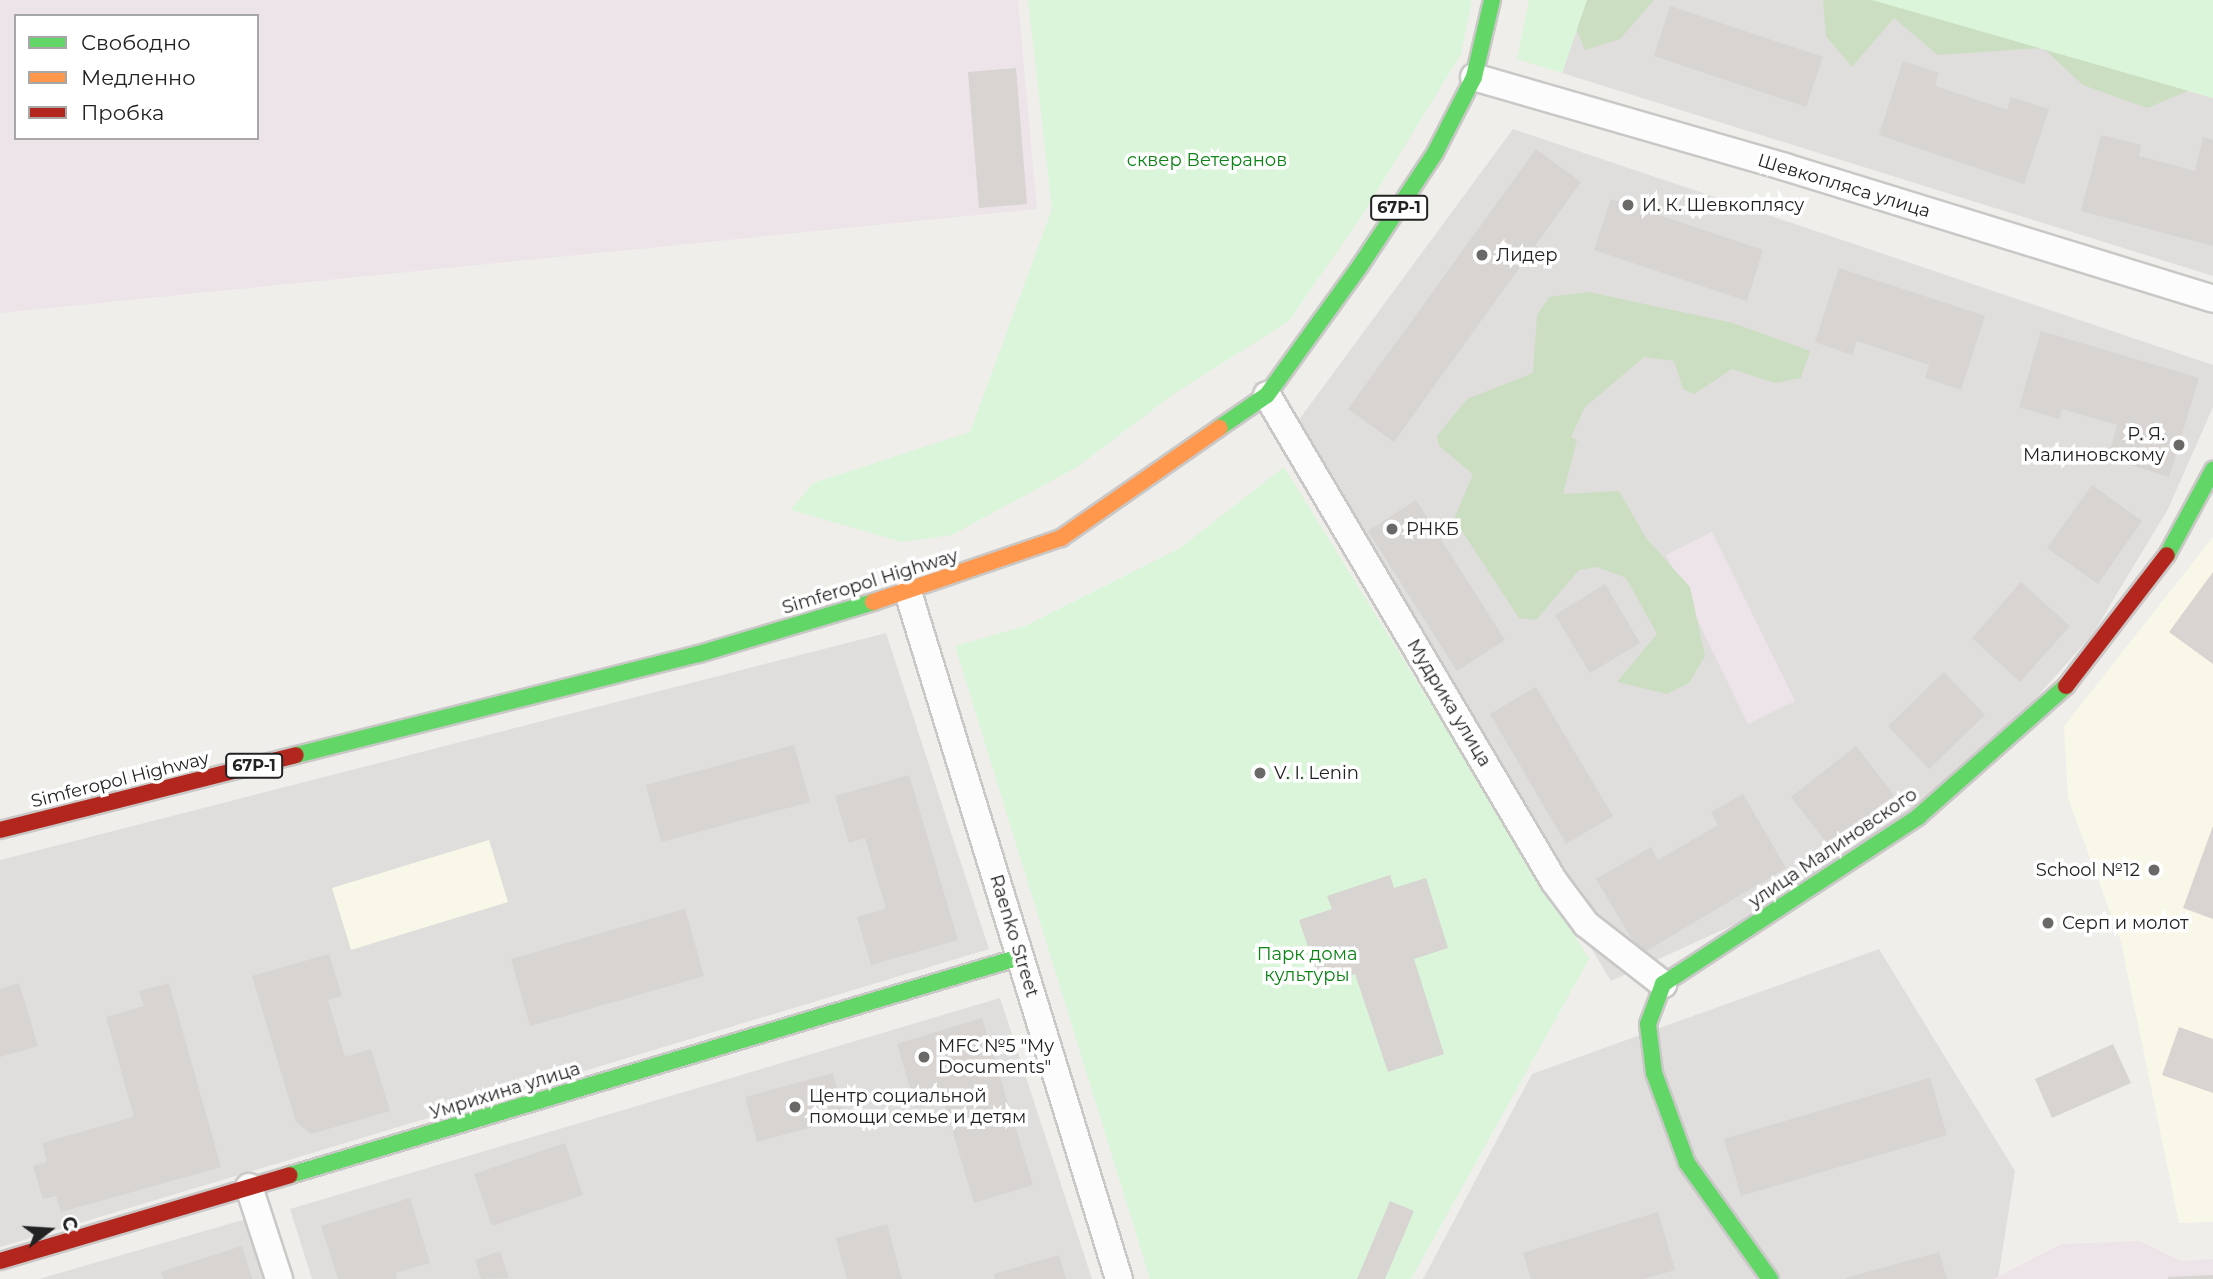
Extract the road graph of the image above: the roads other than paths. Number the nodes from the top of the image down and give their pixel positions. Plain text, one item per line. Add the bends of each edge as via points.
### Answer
1 (1492, 0) edge
2 (1474, 77) junction
3 (2213, 299) edge
4 (1267, 396) junction
5 (2212, 475) edge
6 (908, 592) junction
7 (0, 830) edge
8 (1020, 957) junction
9 (1663, 984) junction
10 (249, 1187) junction
11 (0, 1261) edge
12 (279, 1279) edge
13 (1119, 1279) edge
14 (1770, 1279) edge

1 - 2 street, Simferopol Highway / 67Р-1
2 - 3 street, Шевкопляса улица
2 - 4 street, Simferopol Highway / 67Р-1 via 1435,153
4 - 6 street, Simferopol Highway / 67Р-1 via 1061,538
4 - 9 street, Мудрика улица via 1554,881 1586,924
5 - 9 street, улица Малиновского via 2173,547 2060,693 1918,817
6 - 7 street, Simferopol Highway / 67Р-1 via 699,654
6 - 8 street, Raenko Street
8 - 10 street, Умрихина улица
8 - 13 street, Raenko Street
9 - 14 street via 1648,1024 1654,1073 1688,1163
10 - 11 street, Умрихина улица
10 - 12 street

